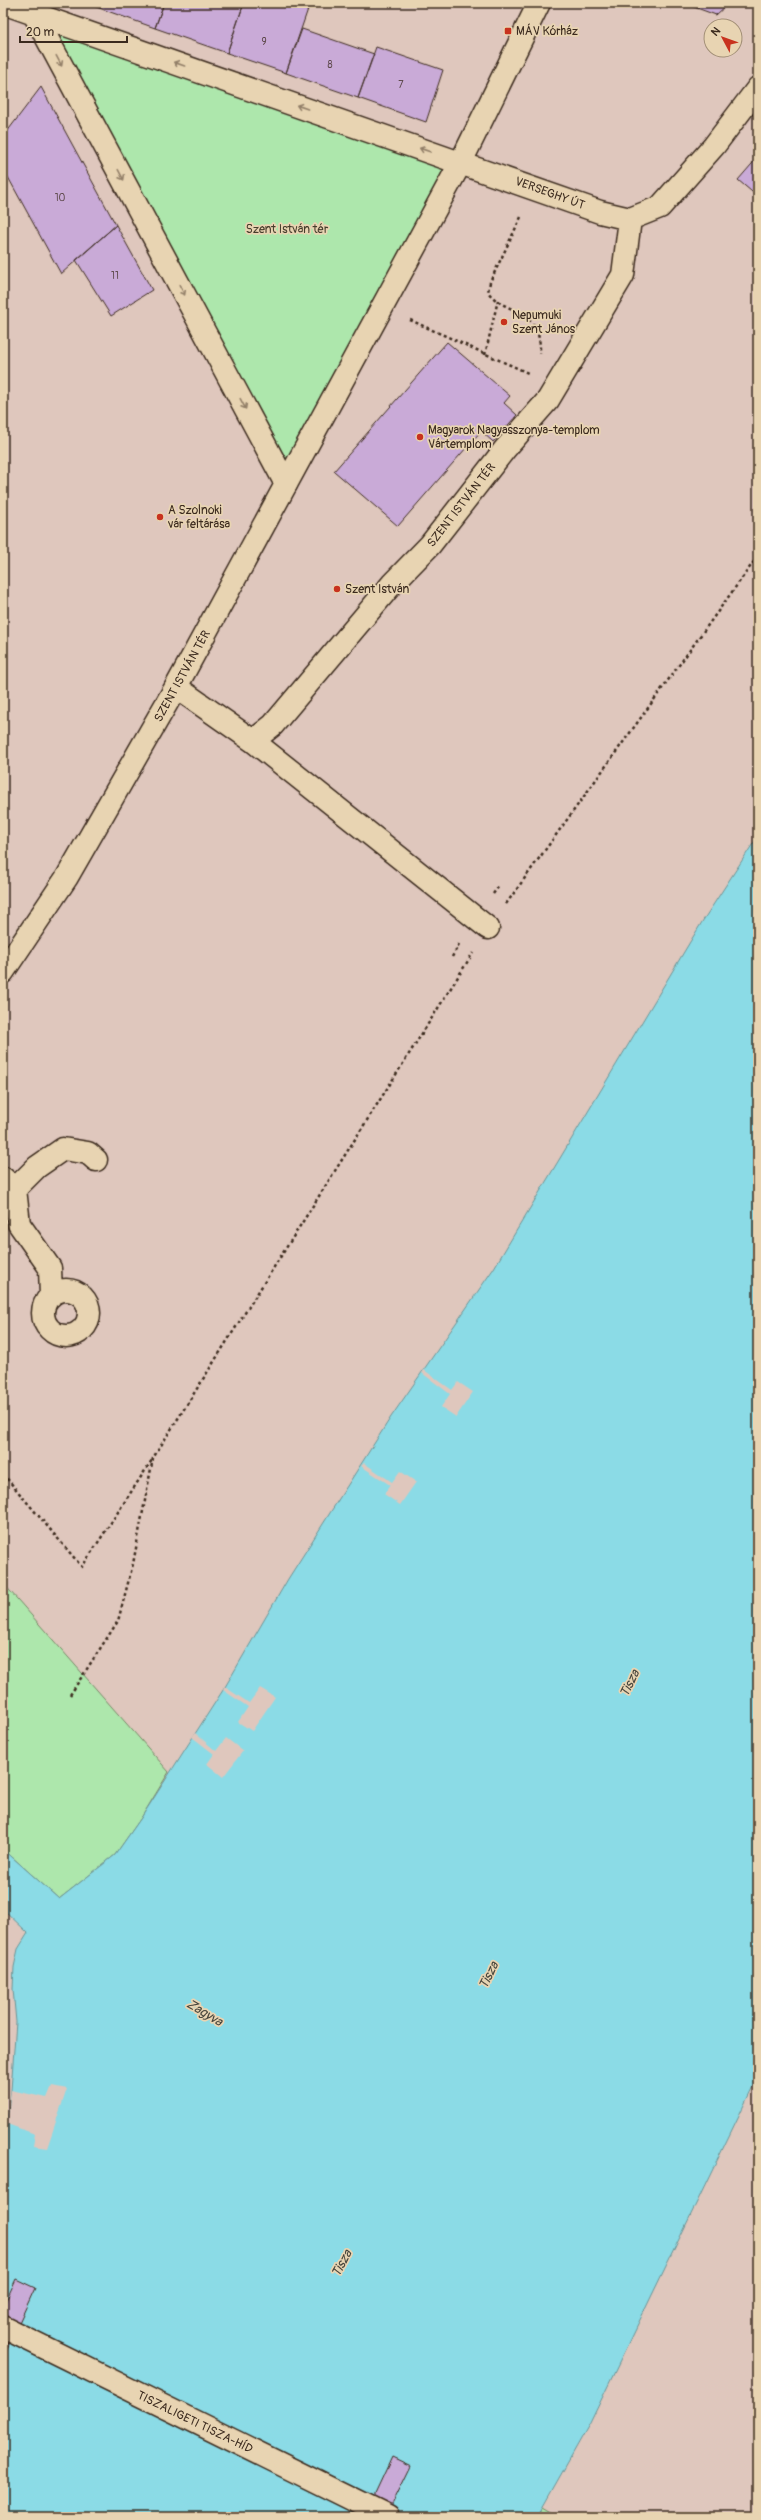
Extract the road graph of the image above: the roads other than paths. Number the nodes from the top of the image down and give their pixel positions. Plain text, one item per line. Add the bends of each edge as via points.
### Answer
1 (3, 3) edge
2 (540, 3) edge
3 (34, 14) junction
4 (758, 88) edge
5 (461, 162) junction
6 (630, 219) junction
7 (286, 484) junction
8 (176, 687) junction
9 (253, 741) junction
10 (488, 928) road end
11 (3, 972) edge
12 (96, 1160) dead end
13 (9, 1183) edge
14 (51, 1296) dead end
15 (3, 2327) edge
16 (388, 2517) edge

1 - 3 street
2 - 5 street
5 -> 3 street
3 -> 7 street
4 - 6 street via 714,146 660,207
5 - 6 street, VERSEGHY ÚT via 600,212
5 - 7 street, SZENT ISTVÁN TÉR
6 - 9 street, SZENT ISTVÁN TÉR via 623,275 548,400 505,449 430,545 392,584 273,725
7 - 8 street, SZENT ISTVÁN TÉR
8 - 9 street
8 - 11 street, SZENT ISTVÁN TÉR via 67,877
9 - 10 street
12 - 13 street via 88,1153 63,1149
13 - 14 street via 18,1224 50,1268
15 - 16 street, TISZALIGETI TISZA-HÍD

